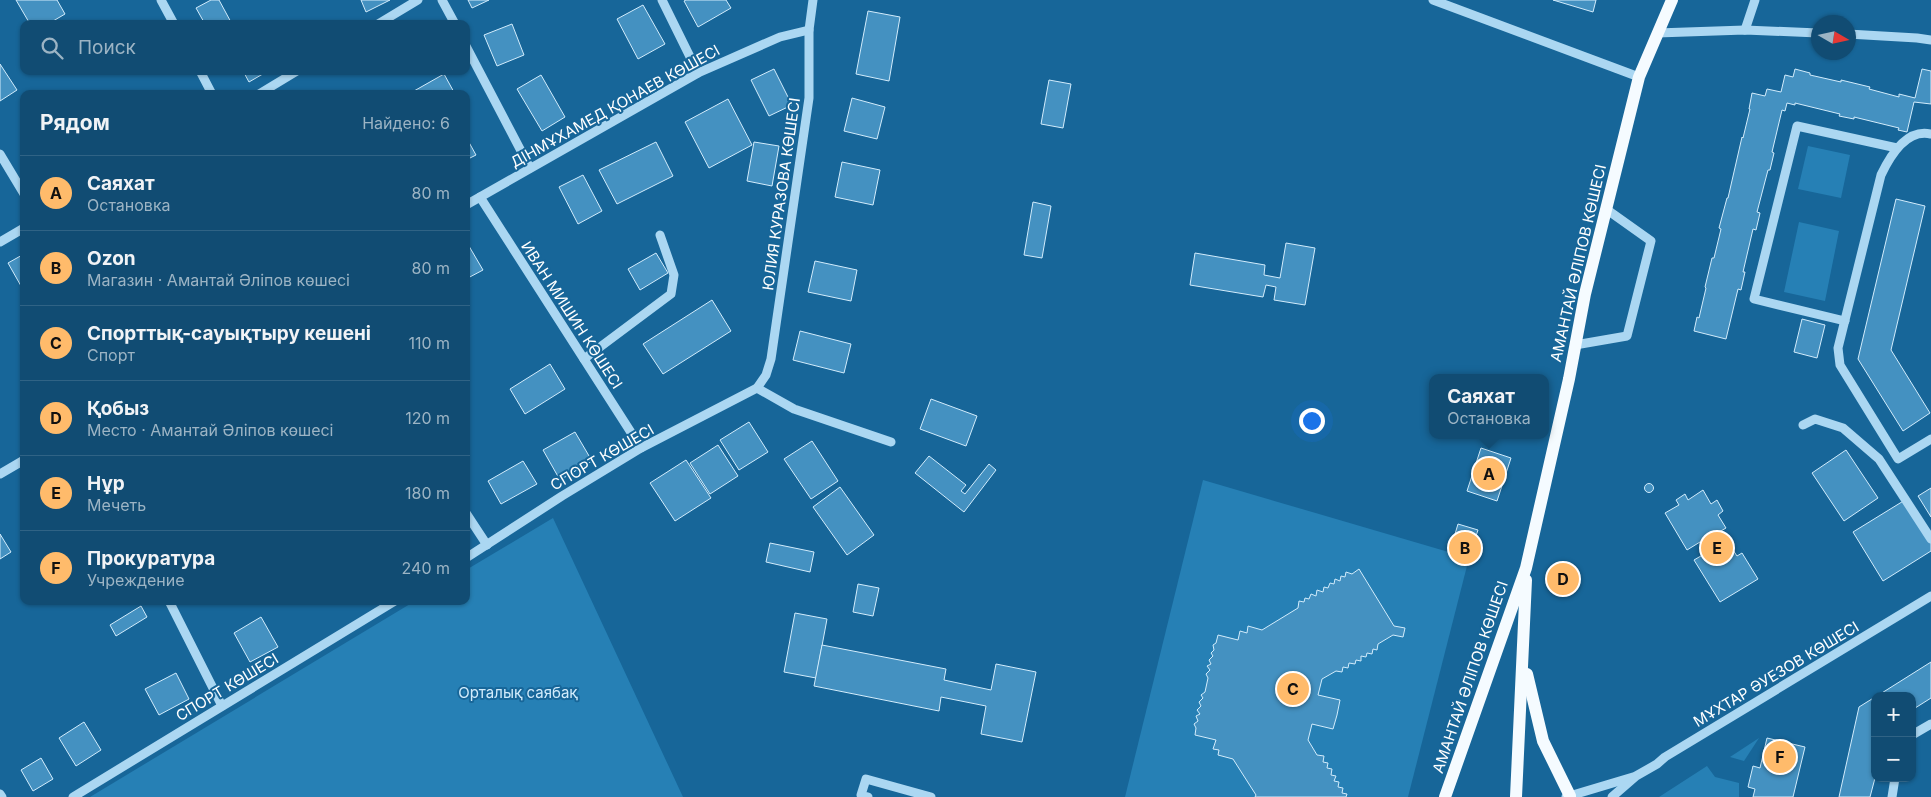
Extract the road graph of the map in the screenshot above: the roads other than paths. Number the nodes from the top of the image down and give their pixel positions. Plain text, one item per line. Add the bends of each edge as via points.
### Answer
1 (161, 0) edge
2 (418, 0) edge
3 (442, 0) edge
4 (662, 0) edge
5 (813, 0) edge
6 (1433, 0) edge
7 (1672, 0) edge
8 (1755, 0) edge
9 (172, 20) edge
10 (385, 20) edge
11 (452, 20) edge
12 (809, 30) junction
13 (1745, 30) junction
14 (1657, 33) junction
15 (1811, 33) edge
16 (1856, 34) edge
17 (1931, 40) edge
18 (470, 54) edge
19 (698, 74) junction
20 (202, 75) edge
21 (290, 75) edge
22 (1639, 77) junction
23 (210, 90) edge
24 (266, 90) edge
25 (1931, 134) edge
26 (1897, 148) junction
27 (0, 154) edge
28 (530, 168) junction
29 (20, 187) edge
30 (480, 197) junction
31 (470, 203) edge
32 (1606, 209) junction
33 (20, 230) edge
34 (660, 235) dead end
35 (0, 242) edge
36 (1845, 321) junction
37 (1575, 345) junction
38 (584, 359) junction
39 (757, 388) junction
40 (1803, 425) dead end
41 (1931, 439) edge
42 (891, 442) dead end
43 (641, 448) junction
44 (20, 462) edge
45 (0, 474) edge
46 (470, 520) edge
47 (1931, 539) edge
48 (486, 546) junction
49 (470, 556) edge
50 (1526, 568) junction
51 (1931, 596) edge
52 (171, 605) edge
53 (388, 605) edge
54 (1523, 660) junction
55 (222, 706) junction
56 (1931, 724) edge
57 (1916, 733) edge
58 (1636, 776) junction
59 (1895, 782) edge
60 (1568, 796) edge
61 (72, 797) edge
62 (868, 797) edge
63 (930, 797) edge
64 (1445, 797) edge
65 (1516, 797) edge
66 (1612, 797) edge
67 (1892, 797) edge

1 - 9 street
2 - 10 street
3 - 11 street
4 - 19 street
5 - 12 street, ЮЛИЯ КУРАЗОВА КӨШЕСІ
6 - 22 street
7 - 14 main road, АМАНТАЙ ӘЛІПОВ КӨШЕСІ
8 - 13 street
12 - 19 street, ДІНМҰХАМЕД ҚОНАЕВ КӨШЕСІ via 780,37
12 - 39 street, ЮЛИЯ КУРАЗОВА КӨШЕСІ via 809,98 771,359
13 - 14 street
13 - 15 street
14 - 22 main road, АМАНТАЙ ӘЛІПОВ КӨШЕСІ
16 - 17 street
18 - 28 street
19 - 28 street, ДІНМҰХАМЕД ҚОНАЕВ КӨШЕСІ
20 - 23 street
21 - 24 street
22 - 32 main road, АМАНТАЙ ӘЛІПОВ КӨШЕСІ
25 - 26 street via 1924,132 1912,136
26 - 36 street via 1881,175
26 - 36 street via 1797,126 1754,299
27 - 29 street
28 - 30 street, ДІНМҰХАМЕД ҚОНАЕВ КӨШЕСІ
30 - 31 street, ДІНМҰХАМЕД ҚОНАЕВ КӨШЕСІ
30 - 38 street, ИВАН МИШИН КӨШЕСІ
32 - 37 main road, АМАНТАЙ ӘЛІПОВ КӨШЕСІ
32 - 37 street via 1651,241 1627,336
33 - 35 street
34 - 38 street via 674,275 672,294
36 - 41 street via 1838,348 1840,365 1898,459
37 - 50 main road, АМАНТАЙ ӘЛІПОВ КӨШЕСІ
38 - 43 street, ИВАН МИШИН КӨШЕСІ
39 - 42 street via 794,409
39 - 43 street, СПОРТ КӨШЕСІ
40 - 47 street via 1815,419 1843,428 1879,459
43 - 48 street, СПОРТ КӨШЕСІ
44 - 45 street
46 - 48 street
48 - 49 street, СПОРТ КӨШЕСІ
50 - 54 main road, АМАНТАЙ ӘЛІПОВ КӨШЕСІ
50 - 64 main road, АМАНТАЙ ӘЛІПОВ КӨШЕСІ
51 - 58 street, МҰХТАР ӘУЕЗОВ КӨШЕСІ
52 - 55 street
53 - 55 street, СПОРТ КӨШЕСІ
54 - 60 main road via 1543,741
54 - 65 main road, АМАНТАЙ ӘЛІПОВ КӨШЕСІ
55 - 61 street, СПОРТ КӨШЕСІ
56 - 57 street
58 - 60 street, МҰХТАР ӘУЕЗОВ КӨШЕСІ
58 - 66 street, МҰХТАР ӘУЕЗОВ КӨШЕСІ
59 - 67 street
62 - 63 street via 861,795 866,779

